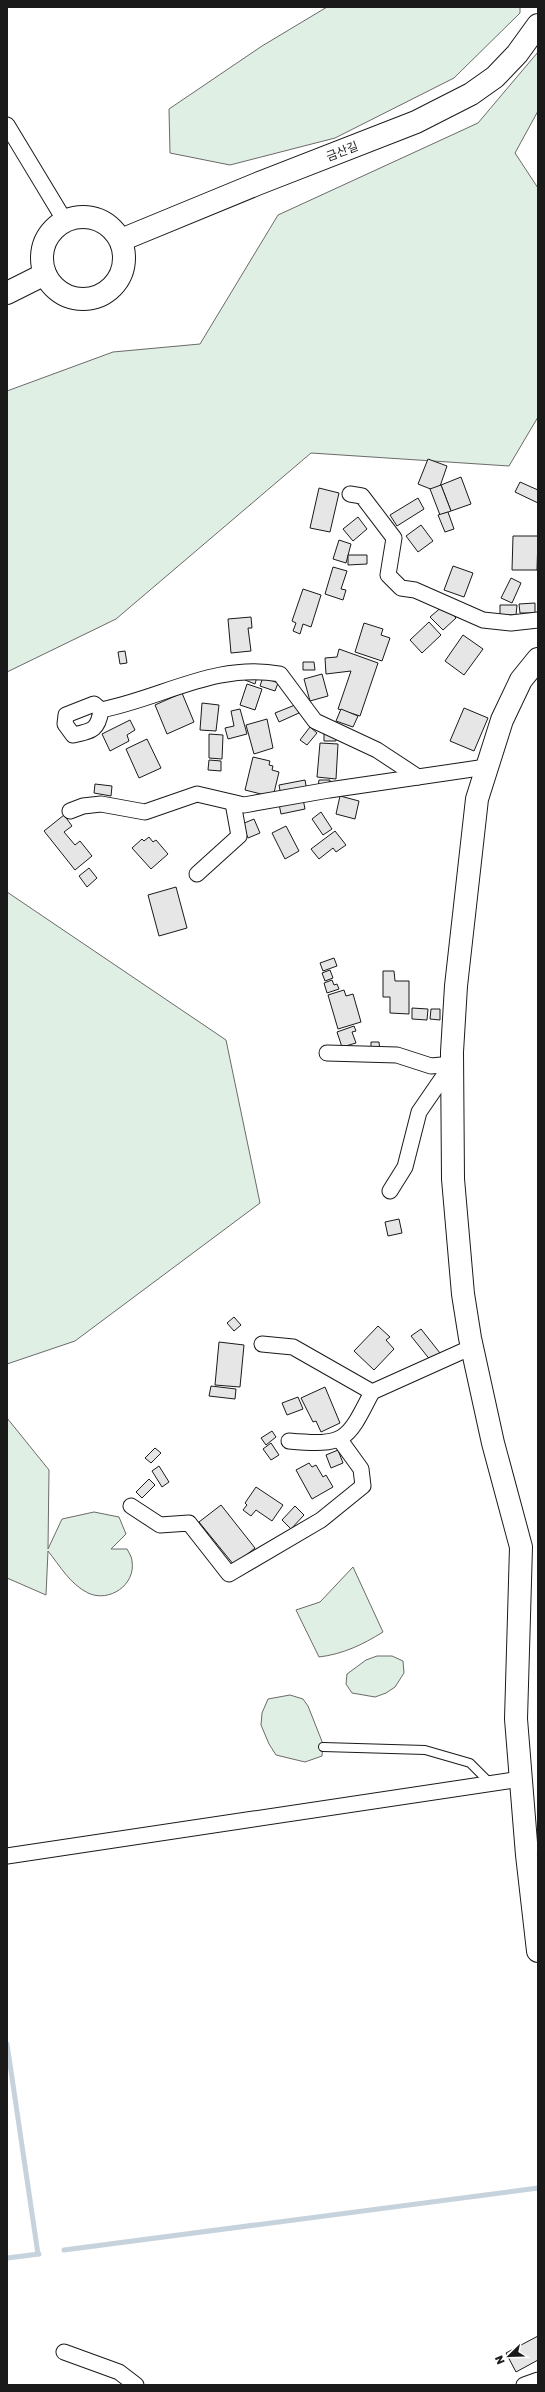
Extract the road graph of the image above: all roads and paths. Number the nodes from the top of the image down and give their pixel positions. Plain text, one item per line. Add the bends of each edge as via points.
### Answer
1 (538, 25) edge
2 (7, 125) edge
3 (65, 221) junction
4 (121, 240) junction
5 (45, 274) junction
6 (7, 293) edge
7 (350, 494) dead end
8 (538, 620) edge
9 (538, 659) edge
10 (101, 710) dead end
11 (486, 767) junction
12 (418, 777) junction
13 (233, 803) junction
14 (70, 811) dead end
15 (197, 874) dead end
16 (327, 1053) dead end
17 (452, 1064) junction
18 (390, 1191) dead end
19 (262, 1344) dead end
20 (472, 1347) junction
21 (372, 1392) junction
22 (340, 1440) junction
23 (289, 1441) dead end
24 (131, 1506) dead end
25 (323, 1747) dead end
26 (521, 1779) junction
27 (490, 1784) junction
28 (7, 1856) edge
29 (538, 1951) edge
30 (64, 2352) dead end
31 (538, 2380) edge
32 (136, 2385) edge
33 (524, 2385) edge

1 - 4 street, 금산길 via 517,54 495,77 471,94 416,122
2 - 3 street
3 - 4 street via 87,217 100,221 112,229
3 - 5 street via 49,233 43,246
4 - 5 street via 123,266 110,288 99,295 87,299 74,298 52,285
5 - 6 street
7 - 8 street via 362,496 394,538 388,575 401,588 415,590 483,620 511,623
9 - 11 street via 521,680 502,720
10 - 12 street via 135,703 190,682 232,672 263,671 280,674 316,721 377,750
11 - 12 street
11 - 17 street via 476,806 456,986
12 - 13 street via 244,805
13 - 14 street via 197,794 145,812 101,804 83,806
13 - 15 street via 238,836
16 - 17 street via 397,1055 431,1066
17 - 18 street via 419,1112 405,1167
17 - 20 street via 453,1179 463,1294
19 - 21 street via 293,1348
20 - 21 street
20 - 26 street via 493,1443 521,1547 516,1719
21 - 22 street via 353,1428
22 - 23 street via 314,1443
22 - 24 street via 361,1469 363,1486 321,1520 228,1574 189,1523 160,1525
25 - 27 lane via 425,1750 470,1763
26 - 27 street
26 - 29 street via 526,1855
27 - 28 street
30 - 32 street via 119,2372
31 - 33 street

